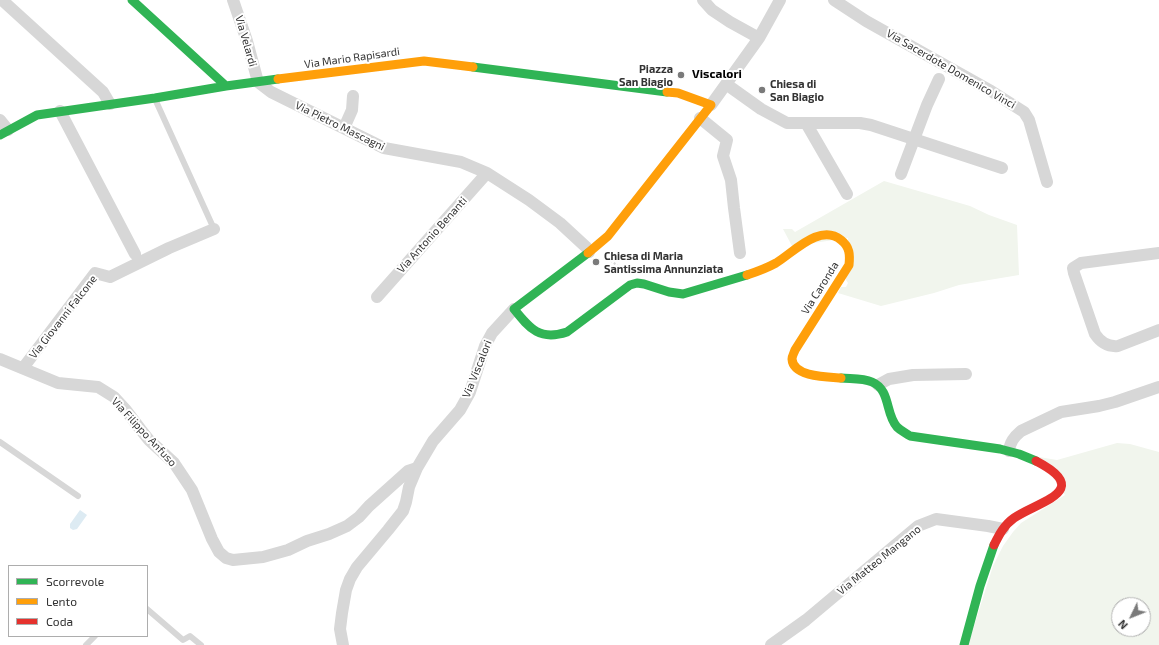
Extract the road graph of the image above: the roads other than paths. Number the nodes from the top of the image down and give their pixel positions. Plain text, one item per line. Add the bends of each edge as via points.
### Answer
1 (2, 0) edge
2 (132, 0) edge
3 (233, 0) edge
4 (703, 0) edge
5 (780, 0) edge
6 (834, 0) edge
7 (759, 38) junction
8 (939, 79) dead end
9 (258, 82) junction
10 (726, 84) junction
11 (226, 86) junction
12 (678, 92) junction
13 (354, 96) dead end
14 (155, 98) junction
15 (110, 104) junction
16 (711, 105) junction
17 (60, 112) junction
18 (695, 112) junction
19 (0, 120) edge
20 (806, 123) junction
21 (344, 128) junction
22 (4, 132) edge
23 (915, 139) junction
24 (1002, 168) dead end
25 (487, 173) junction
26 (901, 174) dead end
27 (1047, 182) dead end
28 (847, 194) dead end
29 (214, 229) joint
30 (592, 250) junction
31 (1159, 252) edge
32 (740, 253) dead end
33 (135, 254) dead end
34 (377, 297) dead end
35 (514, 309) junction
36 (1159, 330) edge
37 (0, 359) edge
38 (23, 368) junction
39 (966, 374) dead end
40 (878, 386) junction
41 (1159, 387) edge
42 (0, 442) edge
43 (1009, 451) junction
44 (417, 468) junction
45 (78, 496) dead end
46 (1003, 529) junction
47 (148, 610) edge
48 (94, 637) edge
49 (86, 645) edge
50 (201, 645) edge
51 (343, 645) edge
52 (771, 645) edge
53 (964, 645) edge

1 - 15 street via 103,92
2 - 11 street
3 - 9 street, Via Velardi
4 - 7 street via 712,10
5 - 7 street
6 - 27 street, Via Sacerdote Domenico Vinci via 1024,112 1029,120
7 - 10 street
8 - 23 street
9 - 11 street, Via Mario Rapisardi
9 - 12 street, Via Mario Rapisardi via 424,61
9 - 21 street, Via Pietro Mascagni via 271,92
10 - 16 street
10 - 20 street via 761,109 787,123
11 - 14 street, Via Mario Rapisardi
12 - 16 street, Via Mario Rapisardi
12 - 18 street
13 - 21 street via 352,110
14 - 15 street, Via Mario Rapisardi
14 - 29 lane
15 - 17 street, Via Mario Rapisardi
16 - 18 street, Via Viscalori
17 - 22 street, Via Mario Rapisardi via 37,115
17 - 33 street
18 - 30 street, Via Viscalori via 608,236
18 - 32 street via 727,140 723,156 731,180
19 - 22 street
20 - 23 street via 871,124
20 - 28 street
21 - 25 street, Via Pietro Mascagni via 384,148 461,162
23 - 24 street
23 - 26 street
25 - 30 street, Via Pietro Mascagni via 560,223
25 - 34 street, Via Antonio Benanti
29 - 38 street, Via Giovanni Falcone via 110,277 95,272
30 - 35 street, Via Viscalori
31 - 36 street via 1081,263 1073,268 1095,334 1099,339 1111,347 1118,346
35 - 40 street, Via Caronda via 531,328 550,336 559,335 567,332 630,285 643,283 683,294 753,273 774,264 815,237 828,234 846,244 849,250 849,265 795,350 793,364 802,373 863,379
35 - 44 street, Via Viscalori via 492,333 485,346 470,392 460,410 433,441
37 - 38 street, Via Filippo Anfuso
38 - 44 street, Via Filippo Anfuso via 58,383 98,386 114,397 149,440 174,463 192,490 218,552 233,560 263,557 288,550 347,526 408,471
39 - 40 street via 913,375 889,379
40 - 43 street via 884,390 887,397 891,419 901,431 910,436
41 - 43 street via 1116,402 1061,412 1021,431 1010,442
42 - 45 lane
43 - 46 street via 1034,460 1056,473 1062,484 1052,498 1014,518
44 - 51 street, Via Viscalori via 403,511 350,579 340,629
46 - 52 street, Via Matteo Mangano via 936,519 918,526 806,620
46 - 53 street via 991,554
47 - 50 lane via 183,640 190,636
48 - 49 lane

